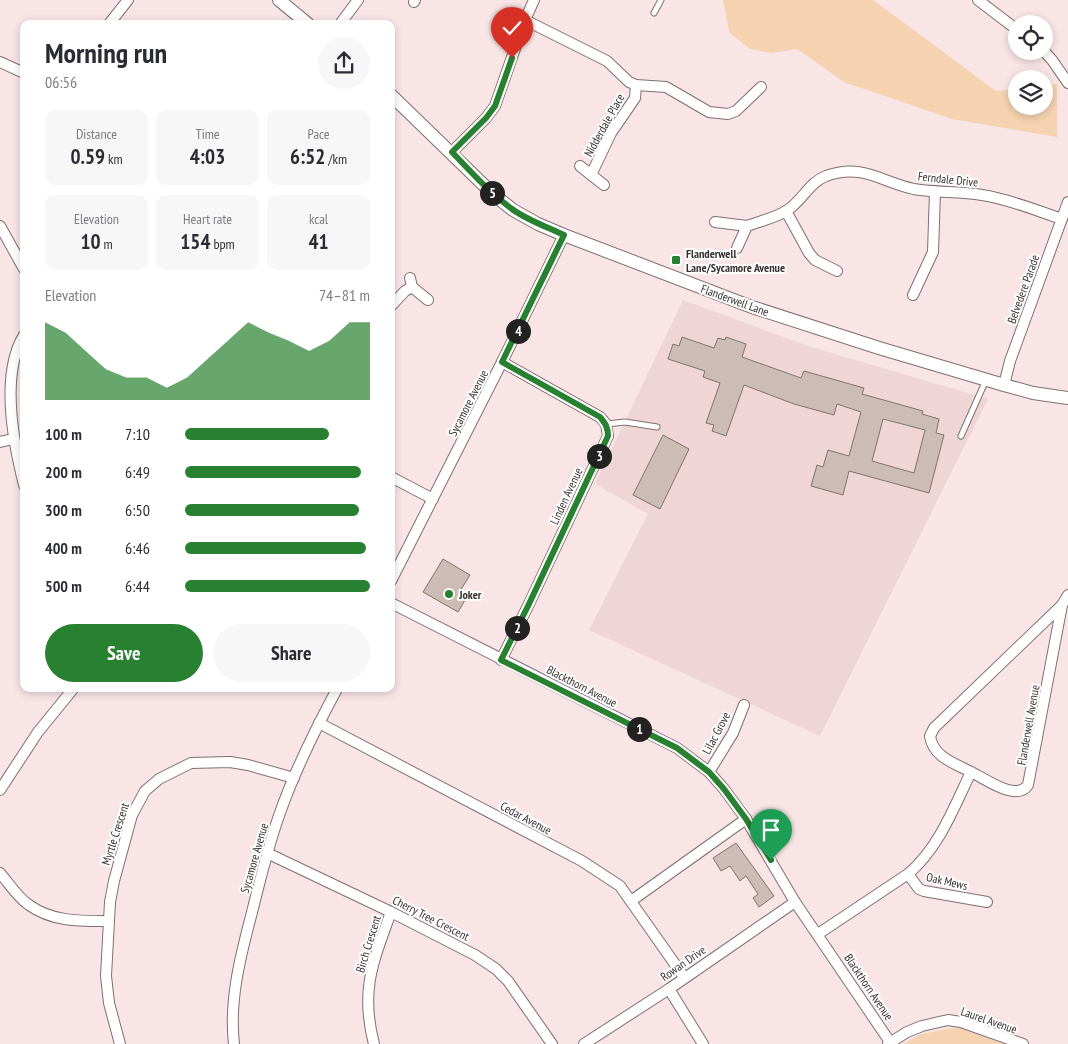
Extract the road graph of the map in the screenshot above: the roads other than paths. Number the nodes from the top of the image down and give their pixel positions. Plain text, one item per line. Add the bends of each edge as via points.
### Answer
1 (128, 0) edge
2 (279, 0) edge
3 (358, 0) edge
4 (534, 0) edge
5 (660, 0) edge
6 (978, 0) edge
7 (654, 13) dead end
8 (112, 20) edge
9 (303, 20) edge
10 (343, 20) edge
11 (525, 20) junction
12 (1008, 23) edge
13 (1052, 60) edge
14 (0, 62) edge
15 (20, 71) edge
16 (1068, 83) edge
17 (636, 85) junction
18 (760, 87) dead end
19 (395, 99) edge
20 (452, 152) junction
21 (580, 166) dead end
22 (591, 175) junction
23 (604, 185) dead end
24 (935, 191) junction
25 (1068, 202) edge
26 (786, 211) junction
27 (1062, 219) junction
28 (715, 222) dead end
29 (0, 226) edge
30 (747, 226) junction
31 (564, 235) junction
32 (737, 248) dead end
33 (20, 262) edge
34 (837, 271) dead end
35 (913, 296) dead end
36 (428, 300) dead end
37 (395, 302) edge
38 (20, 340) edge
39 (502, 362) junction
40 (986, 380) junction
41 (1004, 385) junction
42 (1068, 398) edge
43 (606, 424) junction
44 (657, 427) dead end
45 (961, 436) dead end
46 (13, 439) junction
47 (0, 442) edge
48 (20, 468) edge
49 (395, 479) edge
50 (433, 499) junction
51 (395, 573) edge
52 (1068, 595) edge
53 (1062, 605) junction
54 (395, 606) edge
55 (501, 660) junction
56 (71, 692) edge
57 (335, 692) edge
58 (744, 705) dead end
59 (319, 724) junction
60 (709, 772) junction
61 (971, 772) junction
62 (294, 778) junction
63 (0, 790) edge
64 (746, 819) junction
65 (267, 853) junction
66 (0, 872) edge
67 (908, 874) junction
68 (631, 901) junction
69 (796, 902) junction
70 (986, 902) dead end
71 (391, 912) junction
72 (108, 921) junction
73 (818, 934) junction
74 (684, 977) junction
75 (669, 989) junction
76 (889, 1043) edge
77 (120, 1044) edge
78 (234, 1044) edge
79 (374, 1044) edge
80 (552, 1044) edge
81 (584, 1044) edge
82 (703, 1044) edge
83 (1023, 1044) edge

1 - 8 street
2 - 9 street
3 - 10 street
4 - 11 street
5 - 7 lane
6 - 12 street
11 - 17 street, Nidderdale Place via 607,62
11 - 20 street via 495,106
13 - 16 street
14 - 15 street
17 - 18 street, Nidderdale Place via 666,87 709,112 720,114 736,111
17 - 22 street, Nidderdale Place via 635,98 611,133
19 - 20 street, Flanderwell Lane
20 - 31 street, Flanderwell Lane via 513,210
21 - 22 street, Nidderdale Place
22 - 23 street, Nidderdale Place
24 - 26 street, Ferndale Drive via 908,187 870,173 840,172 810,186
24 - 27 street, Ferndale Drive via 1007,200
24 - 35 street via 934,252
25 - 27 street, Belvedere Parade
26 - 30 street, Ferndale Drive
26 - 34 street via 809,253 815,260
27 - 41 street, Belvedere Parade
28 - 30 street, Ferndale Drive
29 - 33 street
30 - 32 street
31 - 39 street, Sycamore Avenue
31 - 40 street, Flanderwell Lane via 752,307
36 - 37 street via 411,282
38 - 46 street via 13,350 8,379 7,398
39 - 43 street via 600,417
39 - 50 street, Sycamore Avenue
40 - 41 street, Flanderwell Lane
40 - 45 lane
41 - 42 street, Flanderwell Lane
43 - 44 lane via 625,422
43 - 55 street, Linden Avenue via 608,436
46 - 47 street
46 - 48 street
49 - 50 street
50 - 51 street, Sycamore Avenue
52 - 53 street, Flanderwell Avenue
53 - 61 street, Flanderwell Avenue via 934,728 930,736 938,754
53 - 61 street, Flanderwell Avenue via 1028,785 1017,793 1008,791
54 - 55 street, Blackthorn Avenue
55 - 60 street, Blackthorn Avenue via 677,748
56 - 63 street via 38,732
57 - 59 street, Sycamore Avenue
58 - 60 street, Lilac Grove via 733,733
59 - 62 street, Sycamore Avenue
59 - 68 street, Cedar Avenue via 582,862 620,886
60 - 64 street, Blackthorn Avenue
61 - 67 street via 932,848
62 - 65 street, Sycamore Avenue
62 - 72 street, Myrtle Crescent via 248,765 210,762 191,763 159,779 146,791 132,816 114,881
64 - 68 street
64 - 69 street, Blackthorn Avenue
65 - 71 street, Cherry Tree Crescent
65 - 78 street, Sycamore Avenue via 237,977 233,1010
66 - 72 street via 27,904 44,914 73,921
67 - 70 street, Oak Mews via 924,891
67 - 73 street
68 - 74 street, Cedar Avenue
69 - 73 street, Blackthorn Avenue
69 - 74 street, Rowan Drive
71 - 79 street, Birch Crescent via 371,968 368,987
71 - 80 street, Cherry Tree Crescent via 496,968
72 - 77 street, Myrtle Crescent via 106,976 109,1003
73 - 76 street, Blackthorn Avenue
74 - 75 street, Rowan Drive
75 - 81 street, Rowan Drive
75 - 82 street
76 - 83 street, Laurel Avenue via 922,1026 948,1020

